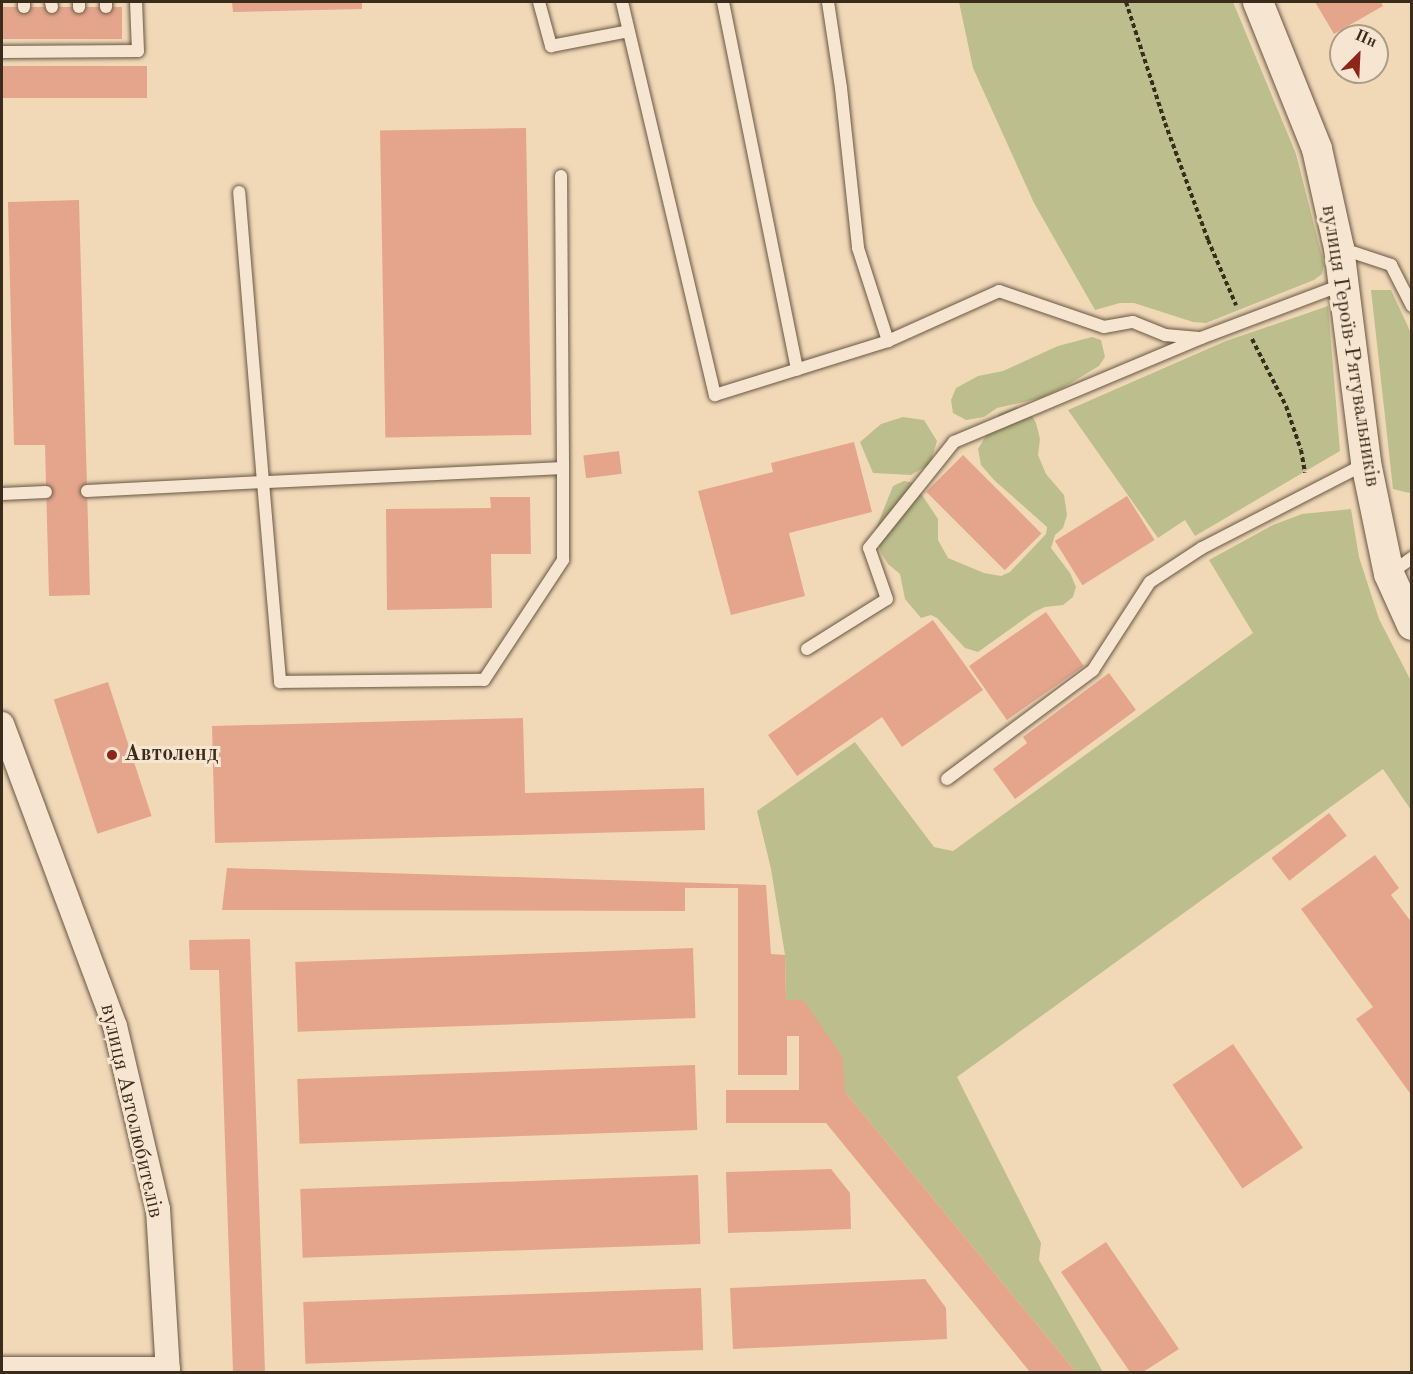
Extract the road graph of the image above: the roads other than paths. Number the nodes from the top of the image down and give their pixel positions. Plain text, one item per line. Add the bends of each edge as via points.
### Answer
1 (136, 2) edge
2 (540, 2) edge
3 (622, 2) edge
4 (723, 2) edge
5 (828, 2) edge
6 (1258, 2) edge
7 (629, 31) junction
8 (25, 39) dead end
9 (52, 39) dead end
10 (80, 39) dead end
11 (107, 39) dead end
12 (2, 52) edge
13 (26, 52) junction
14 (53, 52) junction
15 (80, 52) junction
16 (108, 52) junction
17 (561, 176) dead end
18 (239, 192) dead end
19 (1339, 248) junction
20 (1344, 284) junction
21 (1412, 306) edge
22 (1201, 338) junction
23 (888, 341) junction
24 (797, 369) junction
25 (1366, 464) junction
26 (563, 468) junction
27 (263, 482) junction
28 (87, 490) dead end
29 (46, 492) dead end
30 (2, 494) edge
31 (1400, 566) edge
32 (1412, 625) edge
33 (807, 649) dead end
34 (2, 724) edge
35 (947, 779) dead end
36 (2, 1369) edge
37 (168, 1371) edge

1 - 16 lane via 138,51
2 - 7 lane via 552,46
3 - 7 lane
4 - 24 lane
5 - 23 lane via 858,248
6 - 19 street, вулиця Героїв-Рятувальників via 1317,149
7 - 24 lane via 715,395
8 - 13 lane
9 - 14 lane
10 - 15 lane
11 - 16 lane
12 - 13 lane
13 - 14 lane
14 - 15 lane
15 - 16 lane
17 - 26 lane
18 - 27 lane
19 - 20 street, вулиця Героїв-Рятувальників
19 - 21 lane via 1391,265
20 - 22 lane
20 - 25 street, вулиця Героїв-Рятувальників
22 - 23 lane via 1165,335 1133,322 1104,327 999,291
22 - 33 lane via 954,442 868,548 887,599
23 - 24 lane
25 - 31 street, вулиця Героїв-Рятувальників
25 - 35 lane via 1202,548 1150,582 1093,670
26 - 27 lane
26 - 27 lane via 563,560 484,680 280,682
27 - 28 lane
29 - 30 lane
31 - 32 street, вулиця Героїв-Рятувальників
34 - 37 street, вулиця Автолюбителів via 116,1026 158,1209
36 - 37 street

